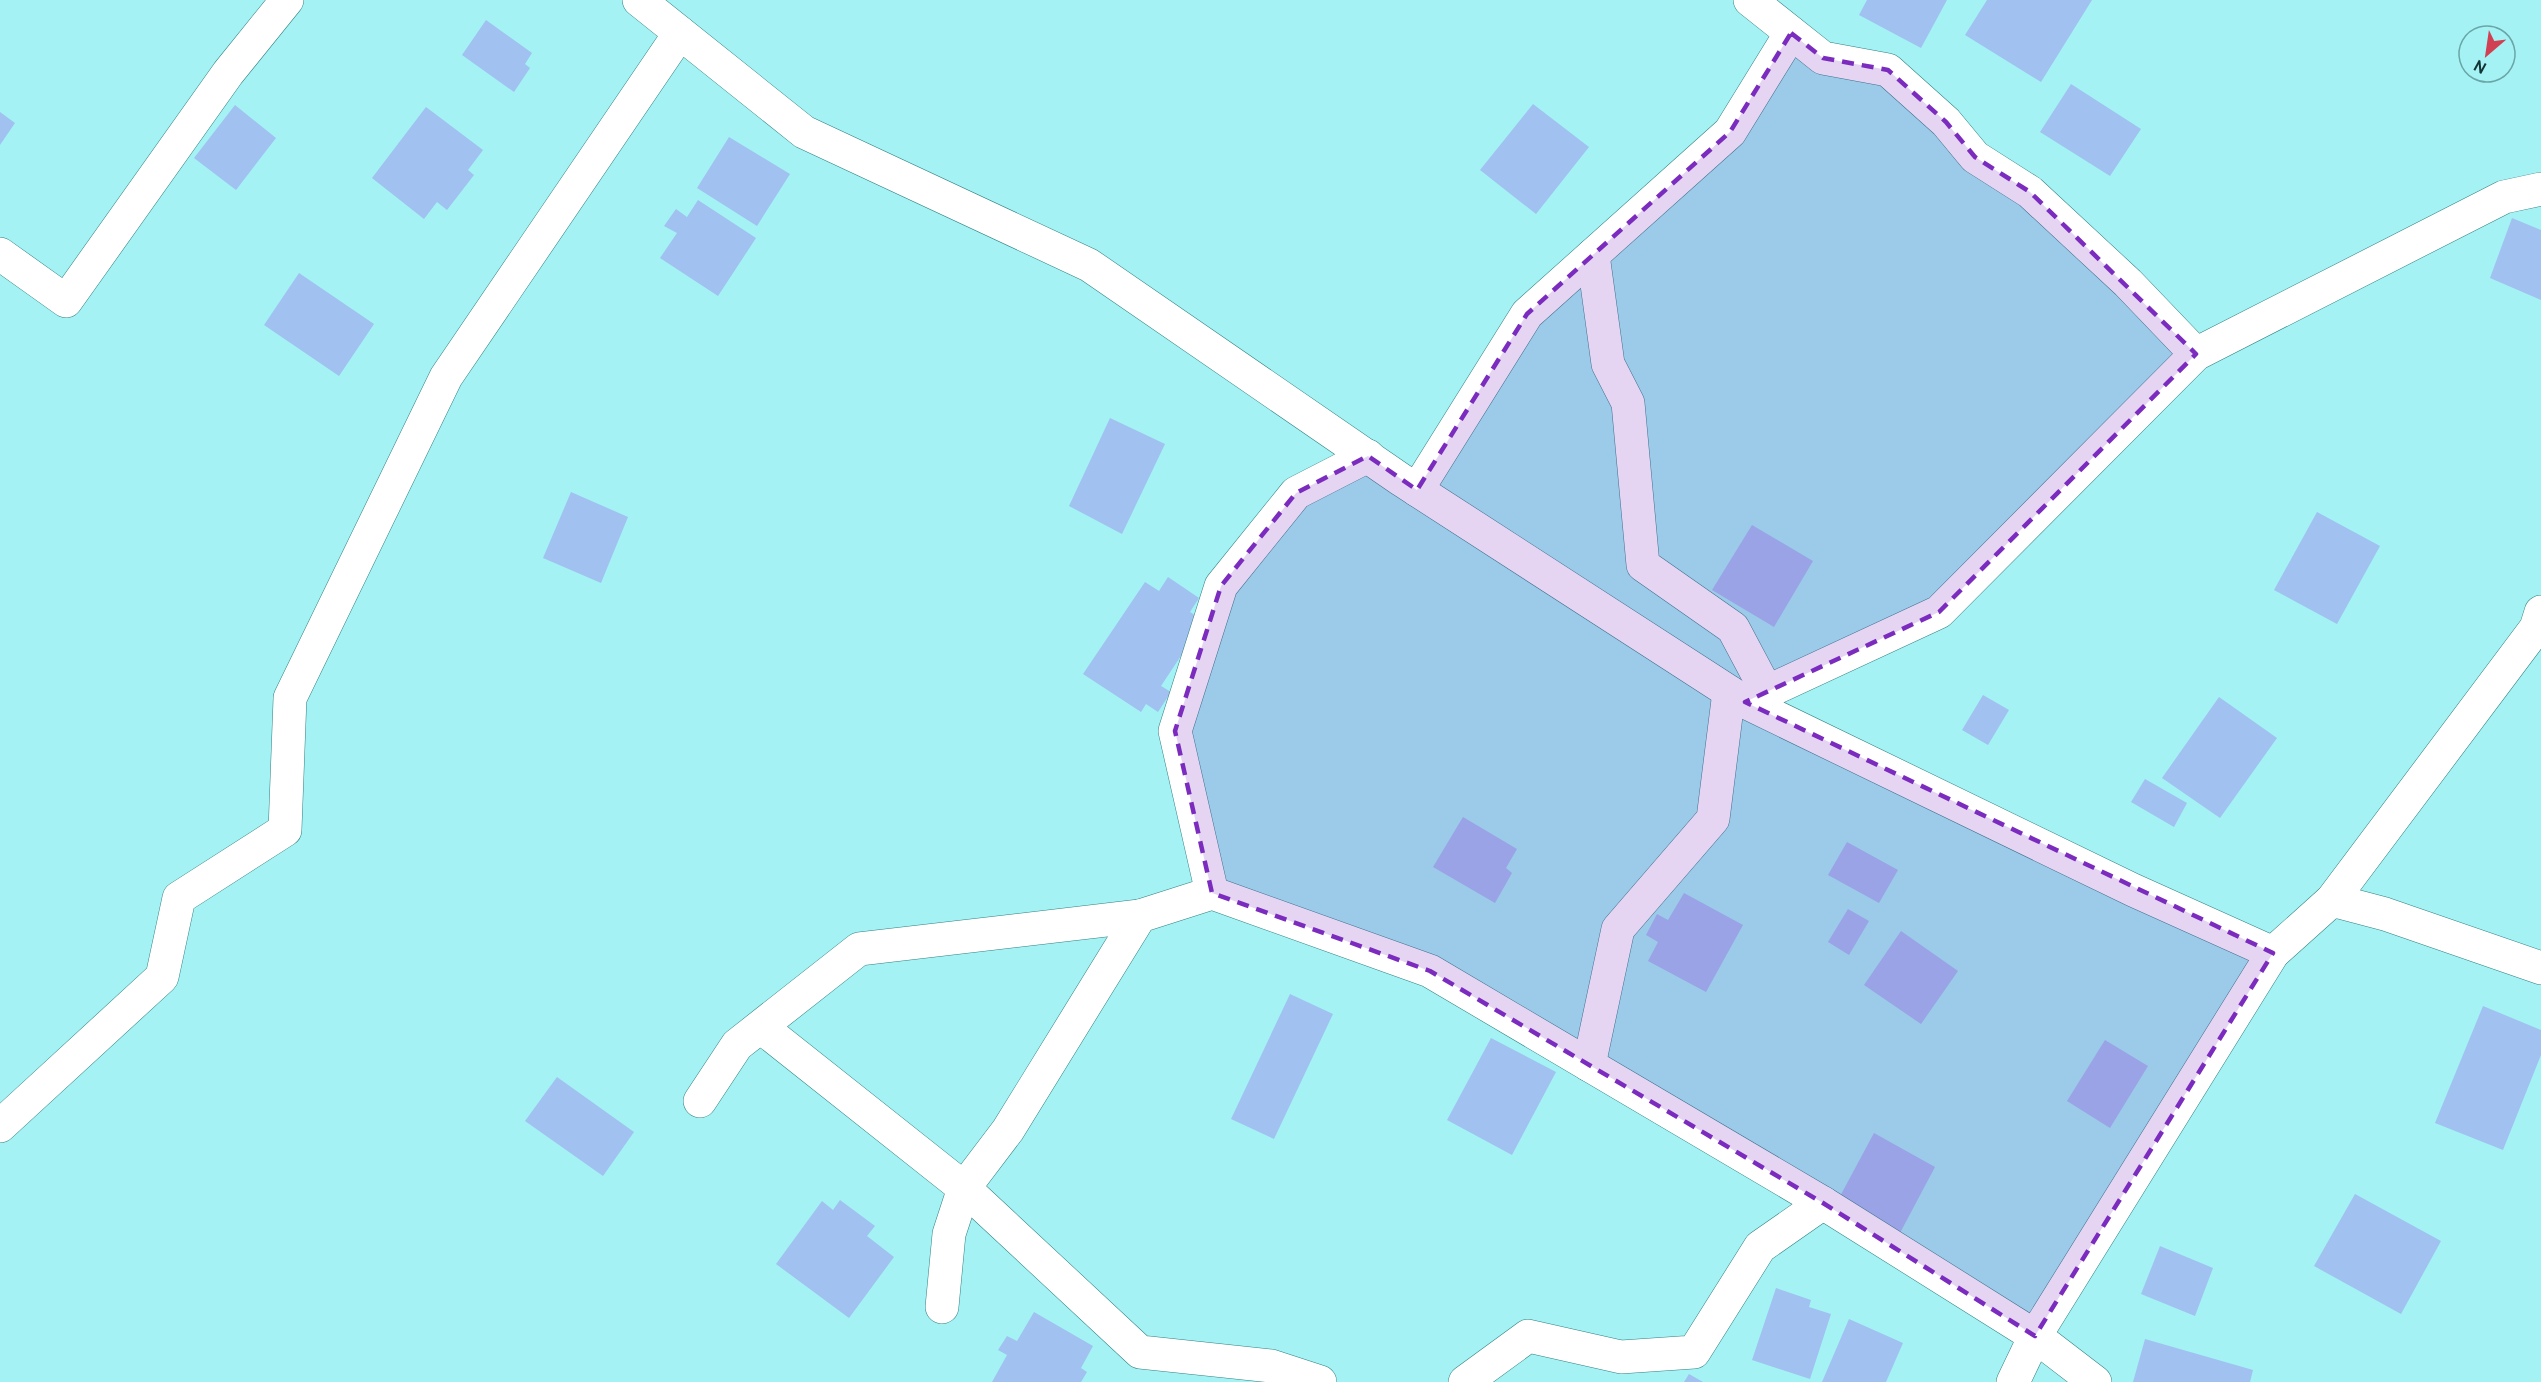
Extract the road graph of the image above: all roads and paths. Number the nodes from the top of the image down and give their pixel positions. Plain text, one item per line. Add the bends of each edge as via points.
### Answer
1 (287, 0) edge
2 (639, 0) edge
3 (1750, 0) edge
4 (680, 33) junction
5 (1791, 33) junction
6 (2541, 189) edge
7 (0, 254) edge
8 (1593, 255) junction
9 (2196, 354) junction
10 (1368, 456) junction
11 (1418, 490) junction
12 (2541, 612) edge
13 (1747, 695) junction
14 (1212, 893) junction
15 (2332, 900) junction
16 (1140, 916) junction
17 (2273, 953) junction
18 (2541, 968) edge
19 (760, 1027) junction
20 (1589, 1065) junction
21 (700, 1101) dead end
22 (0, 1126) edge
23 (964, 1188) junction
24 (1823, 1203) junction
25 (942, 1307) dead end
26 (2035, 1336) junction
27 (1320, 1382) edge
28 (1465, 1382) edge
29 (2013, 1382) edge
30 (2095, 1382) edge

1 - 7 street via 228,73 66,301
2 - 4 street
3 - 5 street
4 - 10 street via 804,132 1089,265
4 - 22 street via 446,377 290,698 285,830 178,898 162,977
5 - 8 street via 1730,132
5 - 9 street via 1822,58 1888,69 1946,122 1975,157 2030,192
6 - 9 street via 2505,197
8 - 11 street via 1527,314
8 - 13 street via 1608,364 1628,403 1643,565 1733,628
9 - 13 street via 1939,612
10 - 11 street
10 - 14 street via 1296,493 1221,586 1175,731
11 - 13 street
12 - 15 street via 2536,628
13 - 17 street via 2133,890
13 - 20 street via 1713,819 1618,929
14 - 16 street
14 - 20 street via 1430,971
15 - 17 street
15 - 18 street via 2385,914
16 - 19 street via 859,949
16 - 23 street via 1008,1130
17 - 26 street
19 - 21 street via 737,1045
19 - 23 street
20 - 24 street
23 - 25 street via 949,1234
23 - 27 street via 1140,1352 1271,1366
24 - 26 street
24 - 28 street via 1760,1248 1694,1352 1621,1357 1528,1336
26 - 29 street
26 - 30 street

